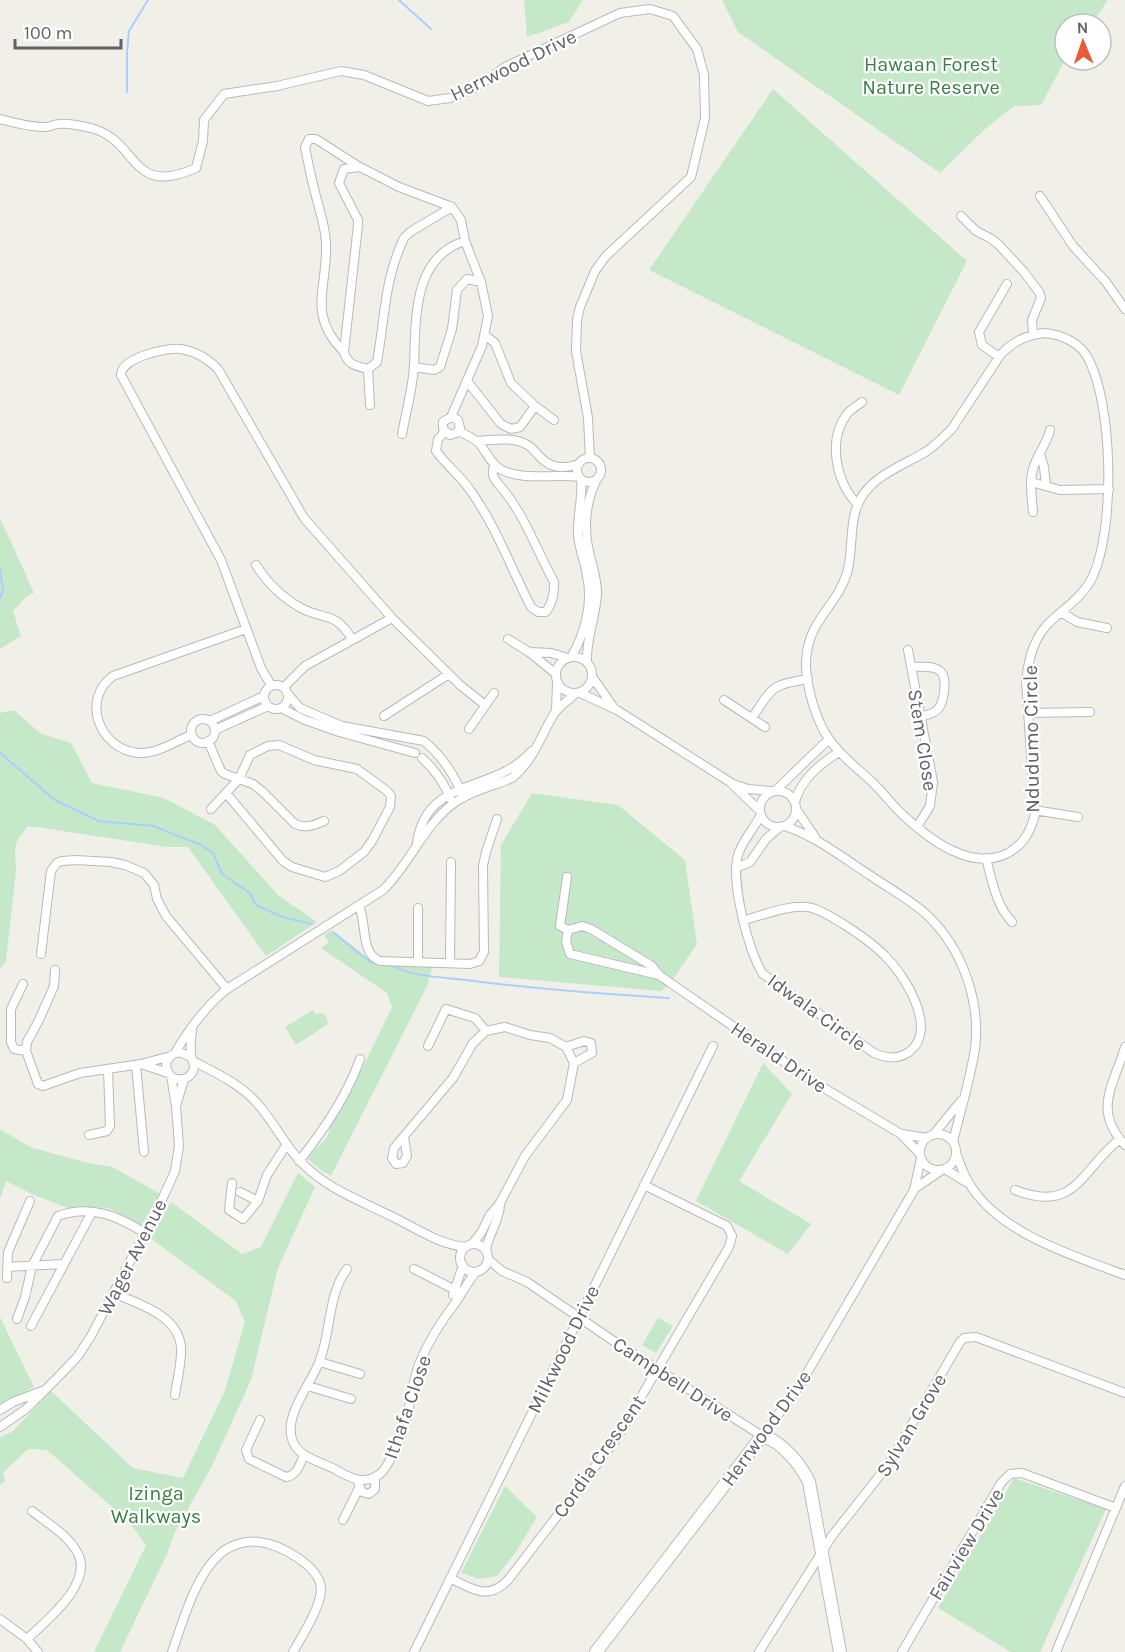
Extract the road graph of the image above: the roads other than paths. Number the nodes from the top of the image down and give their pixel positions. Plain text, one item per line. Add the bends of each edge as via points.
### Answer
1 (0, 119) edge
2 (360, 167) junction
3 (1040, 196) dead end
4 (452, 207) junction
5 (961, 216) dead end
6 (465, 241) junction
7 (481, 282) junction
8 (1008, 284) dead end
9 (1125, 309) edge
10 (1033, 334) junction
11 (485, 335) junction
12 (344, 352) junction
13 (999, 357) junction
14 (414, 367) junction
15 (368, 369) junction
16 (467, 381) junction
17 (862, 402) dead end
18 (370, 405) dead end
19 (535, 406) junction
20 (451, 417) junction
21 (554, 420) dead end
22 (1050, 430) dead end
23 (458, 431) junction
24 (445, 432) junction
25 (402, 434) dead end
26 (477, 441) junction
27 (1040, 454) junction
28 (590, 458) junction
29 (579, 464) junction
30 (495, 465) junction
31 (580, 478) junction
32 (597, 478) junction
33 (1031, 482) junction
34 (1046, 486) junction
35 (1109, 489) junction
36 (858, 505) junction
37 (1033, 512) dead end
38 (256, 565) dead end
39 (1062, 612) junction
40 (392, 618) junction
41 (1107, 628) dead end
42 (246, 629) junction
43 (352, 639) junction
44 (507, 639) dead end
45 (908, 650) dead end
46 (529, 651) junction
47 (569, 657) junction
48 (587, 662) junction
49 (911, 668) junction
50 (449, 674) junction
51 (556, 677) junction
52 (593, 678) junction
53 (808, 679) junction
54 (271, 685) junction
55 (286, 690) junction
56 (494, 693) dead end
57 (577, 693) junction
58 (264, 696) junction
59 (724, 700) dead end
60 (485, 705) junction
61 (268, 706) junction
62 (280, 708) junction
63 (617, 710) junction
64 (556, 711) junction
65 (1090, 712) dead end
66 (1028, 713) junction
67 (384, 716) dead end
68 (920, 717) junction
69 (752, 718) junction
70 (210, 722) junction
71 (765, 727) dead end
72 (469, 729) dead end
73 (215, 730) junction
74 (191, 735) junction
75 (829, 739) junction
76 (208, 741) junction
77 (536, 746) junction
78 (839, 752) junction
79 (239, 778) junction
80 (732, 784) junction
81 (460, 788) junction
82 (773, 791) junction
83 (226, 793) junction
84 (449, 794) junction
85 (463, 798) junction
86 (453, 804) junction
87 (796, 805) junction
88 (211, 809) dead end
89 (1034, 810) junction
90 (760, 813) junction
91 (1078, 817) dead end
92 (497, 819) dead end
93 (324, 821) dead end
94 (782, 827) junction
95 (917, 827) junction
96 (819, 842) junction
97 (417, 844) junction
98 (986, 858) junction
99 (451, 862) dead end
100 (736, 868) junction
101 (567, 877) dead end
102 (359, 906) junction
103 (418, 908) dead end
104 (744, 920) junction
105 (1012, 922) dead end
106 (568, 930) junction
107 (41, 954) dead end
108 (418, 961) junction
109 (450, 963) junction
110 (55, 970) dead end
111 (659, 975) junction
112 (23, 984) dead end
113 (227, 989) junction
114 (192, 1029) junction
115 (486, 1031) junction
116 (428, 1046) dead end
117 (713, 1046) dead end
118 (566, 1047) junction
119 (1125, 1047) edge
120 (26, 1051) junction
121 (173, 1054) junction
122 (192, 1059) junction
123 (360, 1059) dead end
124 (574, 1064) junction
125 (138, 1065) junction
126 (108, 1069) junction
127 (169, 1075) junction
128 (218, 1075) junction
129 (187, 1077) junction
130 (964, 1094) junction
131 (176, 1106) junction
132 (902, 1134) junction
133 (89, 1135) dead end
134 (930, 1136) junction
135 (404, 1137) dead end
136 (953, 1142) junction
137 (1122, 1142) edge
138 (287, 1144) junction
139 (144, 1152) dead end
140 (956, 1153) junction
141 (921, 1156) junction
142 (299, 1161) junction
143 (943, 1169) junction
144 (232, 1183) dead end
145 (969, 1184) junction
146 (644, 1185) junction
147 (914, 1190) junction
148 (1015, 1190) dead end
149 (240, 1192) dead end
150 (30, 1201) dead end
151 (258, 1201) junction
152 (500, 1203) junction
153 (92, 1212) junction
154 (145, 1233) junction
155 (446, 1243) junction
156 (469, 1246) junction
157 (487, 1255) junction
158 (462, 1263) junction
159 (63, 1264) junction
160 (32, 1266) junction
161 (7, 1268) junction
162 (347, 1269) dead end
163 (414, 1269) dead end
164 (479, 1270) junction
165 (502, 1271) junction
166 (1125, 1275) edge
167 (7, 1278) dead end
168 (458, 1292) junction
169 (114, 1293) junction
170 (580, 1317) junction
171 (17, 1319) dead end
172 (31, 1326) dead end
173 (320, 1362) junction
174 (658, 1369) junction
175 (360, 1374) dead end
176 (309, 1386) junction
177 (43, 1391) junction
178 (1125, 1393) edge
179 (175, 1395) dead end
180 (351, 1399) dead end
181 (0, 1410) edge
182 (260, 1420) dead end
183 (0, 1427) edge
184 (762, 1436) junction
185 (304, 1455) junction
186 (375, 1477) junction
187 (358, 1484) junction
188 (1125, 1486) edge
189 (1116, 1508) junction
190 (32, 1511) dead end
191 (343, 1520) dead end
192 (822, 1551) junction
193 (450, 1578) junction
194 (0, 1619) edge
195 (27, 1639) junction
196 (38, 1652) edge
197 (172, 1652) edge
198 (293, 1652) edge
199 (414, 1652) edge
200 (596, 1652) edge
201 (759, 1652) edge
202 (840, 1652) edge
203 (902, 1652) edge
204 (1056, 1652) edge

1 - 28 street, Herrwood Drive via 25,126 93,128 118,142 134,164 155,177 177,176 196,168 204,120 224,94 341,72 364,75 428,101 450,99 506,67 620,14 650,9 673,16 697,50 704,75 705,118 690,177 606,256 580,307 576,351 588,418
2 - 4 street
2 - 12 street via 344,169 339,183 358,220
2 - 12 street via 316,139 309,139 304,147 325,236 320,307 334,342
3 - 9 street via 1073,246 1101,275
4 - 6 street via 461,220
4 - 15 street via 404,238 386,291 377,362
5 - 10 street via 998,244 1040,292 1032,320
6 - 7 street
6 - 14 street via 447,248 423,280 414,330
7 - 11 street via 488,316
7 - 14 street via 467,279 458,290 452,329 440,367
8 - 13 street via 979,332 982,345
10 - 13 street, Ndudumo Circle via 1011,344
10 - 35 street, Ndudumo Circle via 1064,337 1074,342 1089,360 1104,410
11 - 16 street
11 - 19 street via 495,343 511,383
12 - 15 street via 354,365
13 - 36 street, Ndudumo Circle via 951,430 930,449 874,482
14 - 25 street
15 - 18 street
16 - 19 street via 501,424 511,429 520,427
16 - 20 street
17 - 36 street via 843,422 837,454 844,488
19 - 21 street
20 - 23 street via 458,420
20 - 24 street via 443,422
22 - 27 street
23 - 24 street via 453,435
23 - 26 street
24 - 30 street via 438,439 436,451 482,508 531,607 546,612 554,594 554,582 512,501 493,477
26 - 29 street via 517,441 530,446 547,465
26 - 30 street
27 - 33 street
27 - 34 street
28 - 29 street
28 - 32 street via 600,466
29 - 31 street
30 - 31 street via 521,476
31 - 32 street via 591,482
31 - 47 street via 583,490 578,534 589,599 580,640
32 - 48 street via 590,495 586,528 597,590
33 - 34 street
33 - 37 street
34 - 35 street via 1060,490
35 - 39 street, Ndudumo Circle via 1094,574 1088,587
36 - 53 street, Ndudumo Circle via 848,570 811,636
38 - 43 street via 274,589 301,608 337,620
39 - 41 street via 1077,622
39 - 66 street, Ndudumo Circle via 1045,627 1032,650 1026,681
40 - 42 street via 304,518 218,369 202,356 181,349 155,351 125,364 121,375 221,560
40 - 43 street
40 - 50 street
42 - 54 street
42 - 74 street via 113,676 96,699 96,716 104,733 129,751 154,751
43 - 55 street via 305,666
44 - 46 street
45 - 49 street, Stem Close
46 - 47 street
46 - 51 street
47 - 48 street
47 - 51 street via 560,664
48 - 52 street
49 - 68 street, Stem Close
49 - 68 street via 933,668 944,677 941,705
50 - 60 street
50 - 67 street
51 - 57 street via 564,690
51 - 64 street
52 - 57 street via 588,687
52 - 63 street
53 - 69 street via 774,688
53 - 75 street, Ndudumo Circle
54 - 55 street
54 - 58 street
55 - 62 street via 287,700
55 - 81 street via 300,708 342,726 424,741 434,749
56 - 60 street
57 - 63 street
57 - 64 street
58 - 61 street
58 - 70 street
59 - 69 street
60 - 72 street
61 - 62 street
61 - 73 street
62 - 84 street via 339,732 418,756 431,766
63 - 80 street
64 - 77 street
65 - 66 street
66 - 89 street, Ndudumo Circle
68 - 95 street, Stem Close via 933,790 930,806
69 - 71 street
70 - 73 street
70 - 74 street via 195,722
73 - 76 street
74 - 76 street via 198,742
75 - 78 street, Ndudumo Circle
75 - 82 street
76 - 79 street via 220,771
77 - 81 street via 504,772
77 - 85 street via 528,763 512,778
78 - 87 street via 804,782
78 - 95 street, Ndudumo Circle
79 - 83 street
79 - 83 street via 250,754 279,745 314,760 357,769 387,790 390,807 364,852 325,877 283,861
79 - 93 street via 263,792 295,824 308,827
80 - 82 street
80 - 90 street
81 - 84 street
81 - 85 street
82 - 87 street via 790,794
82 - 90 street via 762,798
83 - 88 street
84 - 86 street
84 - 97 street via 425,819
85 - 86 street
86 - 97 street
87 - 94 street via 794,818
87 - 96 street
89 - 91 street
89 - 98 street, Ndudumo Circle via 1030,830 1022,843 1006,854
90 - 94 street via 768,824
90 - 100 street via 739,852
92 - 109 street via 483,866 483,957 475,963
94 - 96 street
94 - 100 street via 766,839 750,862
95 - 98 street, Ndudumo Circle via 952,851
96 - 130 street via 915,906 951,946 964,972 975,1019 975,1048
97 - 102 street via 393,880
98 - 105 street via 999,905
99 - 109 street
100 - 104 street, Idwala Circle
101 - 106 street, Herald Drive via 560,926
102 - 108 street via 370,956 380,961
102 - 113 street
103 - 108 street
104 - 104 street, Idwala Circle via 758,967 778,986 881,1056 897,1058 917,1045 922,1025 902,975 864,939 809,907
106 - 111 street, Herald Drive via 582,926 591,929 652,966
106 - 111 street, Herald Drive via 570,954
107 - 113 street via 54,866 62,861 111,862 135,868 150,878 166,916
108 - 109 street
110 - 120 street via 54,986
111 - 132 street, Herald Drive via 809,1079
112 - 120 street via 11,1010 11,1042 14,1049
113 - 114 street
114 - 121 street
114 - 122 street
115 - 116 street via 475,1018 446,1009
115 - 118 street via 505,1027 550,1038
115 - 135 street
117 - 146 street, Milkwood Drive
118 - 124 street
118 - 124 street via 584,1041 593,1046 589,1056
119 - 137 street via 1106,1105 1110,1122
120 - 126 street via 38,1084 43,1086 69,1076
121 - 122 street via 183,1053
121 - 125 street
121 - 127 street via 166,1064
122 - 128 street
122 - 129 street via 194,1068
123 - 142 street via 331,1117
124 - 152 street via 567,1100 525,1156
125 - 126 street
125 - 127 street
125 - 139 street
126 - 133 street via 110,1126 107,1131
127 - 129 street via 177,1080
127 - 131 street
128 - 129 street
128 - 138 street via 257,1103
129 - 131 street
130 - 134 street
130 - 136 street
131 - 154 street, Wager Avenue via 175,1171
132 - 134 street, Herald Drive
132 - 141 street, Herald Drive
134 - 136 street via 944,1135
134 - 141 street via 921,1148
136 - 140 street
137 - 148 street via 1107,1149 1077,1186 1057,1196 1036,1197
138 - 142 street
138 - 151 street via 267,1175
140 - 143 street via 952,1163
140 - 145 street
141 - 143 street via 932,1169
141 - 147 street, Herrwood Drive
142 - 155 street via 331,1186
143 - 145 street
143 - 147 street, Herrwood Drive
144 - 151 street via 231,1212 243,1219
145 - 166 street via 993,1211 1035,1238
146 - 170 street, Milkwood Drive
146 - 174 street, Cordia Crescent via 726,1226 732,1236
147 - 184 street, Herrwood Drive via 800,1385
149 - 151 street
150 - 161 street via 8,1252
152 - 156 street
152 - 157 street
153 - 154 street via 110,1214
153 - 159 street
153 - 160 street via 58,1216
154 - 169 street, Wager Avenue
155 - 156 street
155 - 158 street
156 - 157 street via 480,1245
156 - 158 street via 461,1253
157 - 164 street
157 - 165 street
158 - 164 street via 468,1270
158 - 168 street, Ithafa Close
159 - 160 street
159 - 172 street
160 - 161 street
160 - 171 street
161 - 167 street
162 - 173 street via 335,1294
163 - 168 street
164 - 165 street
164 - 168 street, Ithafa Close
165 - 170 street, Campbell Drive
168 - 186 street, Ithafa Close via 419,1364 397,1445 386,1467
169 - 177 street, Wager Avenue via 78,1356
169 - 179 street via 167,1320 176,1330 181,1354
170 - 174 street, Campbell Drive
170 - 193 street, Milkwood Drive
173 - 175 street
173 - 176 street
174 - 184 street, Campbell Drive
174 - 193 street, Cordia Crescent via 617,1437 502,1586 480,1592
176 - 180 street
176 - 185 street via 290,1423 291,1438
177 - 181 street, Wager Avenue
177 - 183 street, Wager Avenue
178 - 192 street, Sylvan Grove via 976,1337 964,1338 883,1474
182 - 185 street via 246,1450 249,1459 290,1477
184 - 192 street, Campbell Drive via 779,1445 807,1476
184 - 200 street, Herrwood Drive
185 - 187 street
186 - 187 street, Ithafa Close
186 - 187 street via 373,1493 365,1494
187 - 191 street
188 - 189 street
189 - 203 street, Fairview Drive via 1022,1473 1010,1474
189 - 204 street
190 - 195 street via 77,1550 82,1564 77,1584
192 - 201 street, Sylvan Grove
192 - 202 street, Campbell Drive
193 - 199 street, Milkwood Drive
194 - 195 street
195 - 196 street
197 - 198 street via 191,1599 210,1565 230,1547 255,1541 308,1564 321,1587 318,1603

